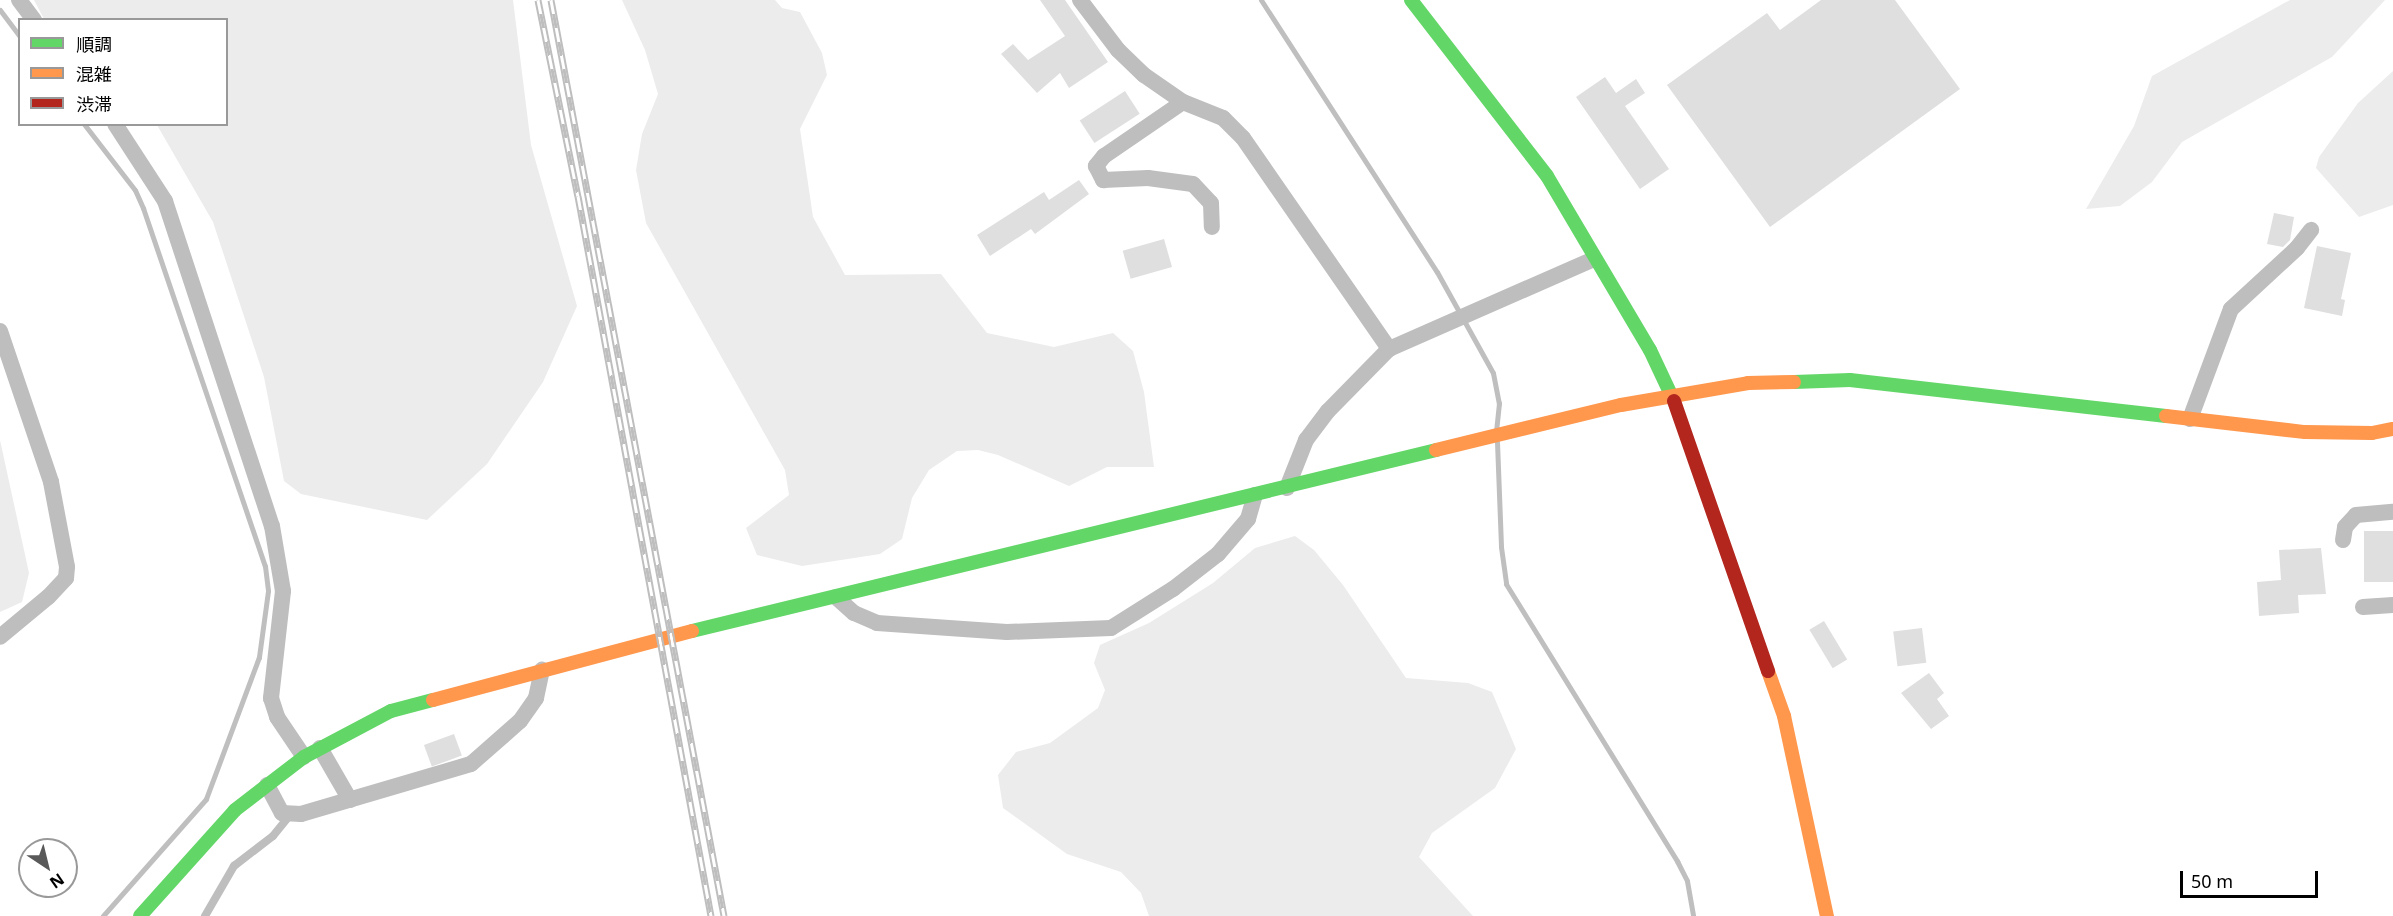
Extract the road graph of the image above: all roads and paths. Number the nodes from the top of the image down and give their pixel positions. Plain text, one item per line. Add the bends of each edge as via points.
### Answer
1 (19, 0) edge
2 (1080, 0) edge
3 (1411, 0) edge
4 (32, 18) edge
5 (1184, 102) junction
6 (116, 126) edge
7 (1212, 227) dead end
8 (2310, 230) dead end
9 (1594, 259) junction
10 (0, 331) edge
11 (1389, 349) junction
12 (1672, 395) junction
13 (2190, 419) junction
14 (2393, 429) edge
15 (1287, 488) junction
16 (1255, 495) junction
17 (2393, 512) edge
18 (2343, 540) dead end
19 (836, 597) junction
20 (2393, 605) edge
21 (2363, 607) dead end
22 (0, 637) edge
23 (542, 670) junction
24 (320, 748) junction
25 (304, 757) junction
26 (267, 785) junction
27 (350, 800) junction
28 (290, 815) junction
29 (140, 916) edge
30 (205, 916) edge
31 (1827, 916) edge

1 - 4 street
2 - 5 street via 1118,50
3 - 9 street via 1547,176
5 - 7 street via 1104,156 1096,166 1103,180 1148,178 1194,184 1211,204
5 - 11 street via 1223,118 1243,138
6 - 25 street via 165,201 272,526 283,591 271,698 277,717
8 - 13 street via 2297,248 2231,309
9 - 11 street
9 - 12 street via 1650,350
10 - 22 street via 51,482 67,567 66,579
11 - 15 street via 1358,377 1312,433
12 - 13 street via 1748,383 1850,380 1938,387
12 - 15 street
12 - 31 street via 1784,716
13 - 14 street via 2305,432 2372,433
15 - 16 street
16 - 19 street
16 - 19 street via 1248,519 1218,554 1173,590 1111,628 1007,632 877,623 855,613
17 - 18 street via 2356,515 2345,527
19 - 23 street
20 - 21 street
23 - 24 street via 392,711
23 - 27 street via 536,698 520,721 471,764
24 - 25 street
24 - 27 street
25 - 26 street
26 - 28 street via 276,806
26 - 29 street via 219,826
27 - 28 street
28 - 30 lane via 273,836 234,866

